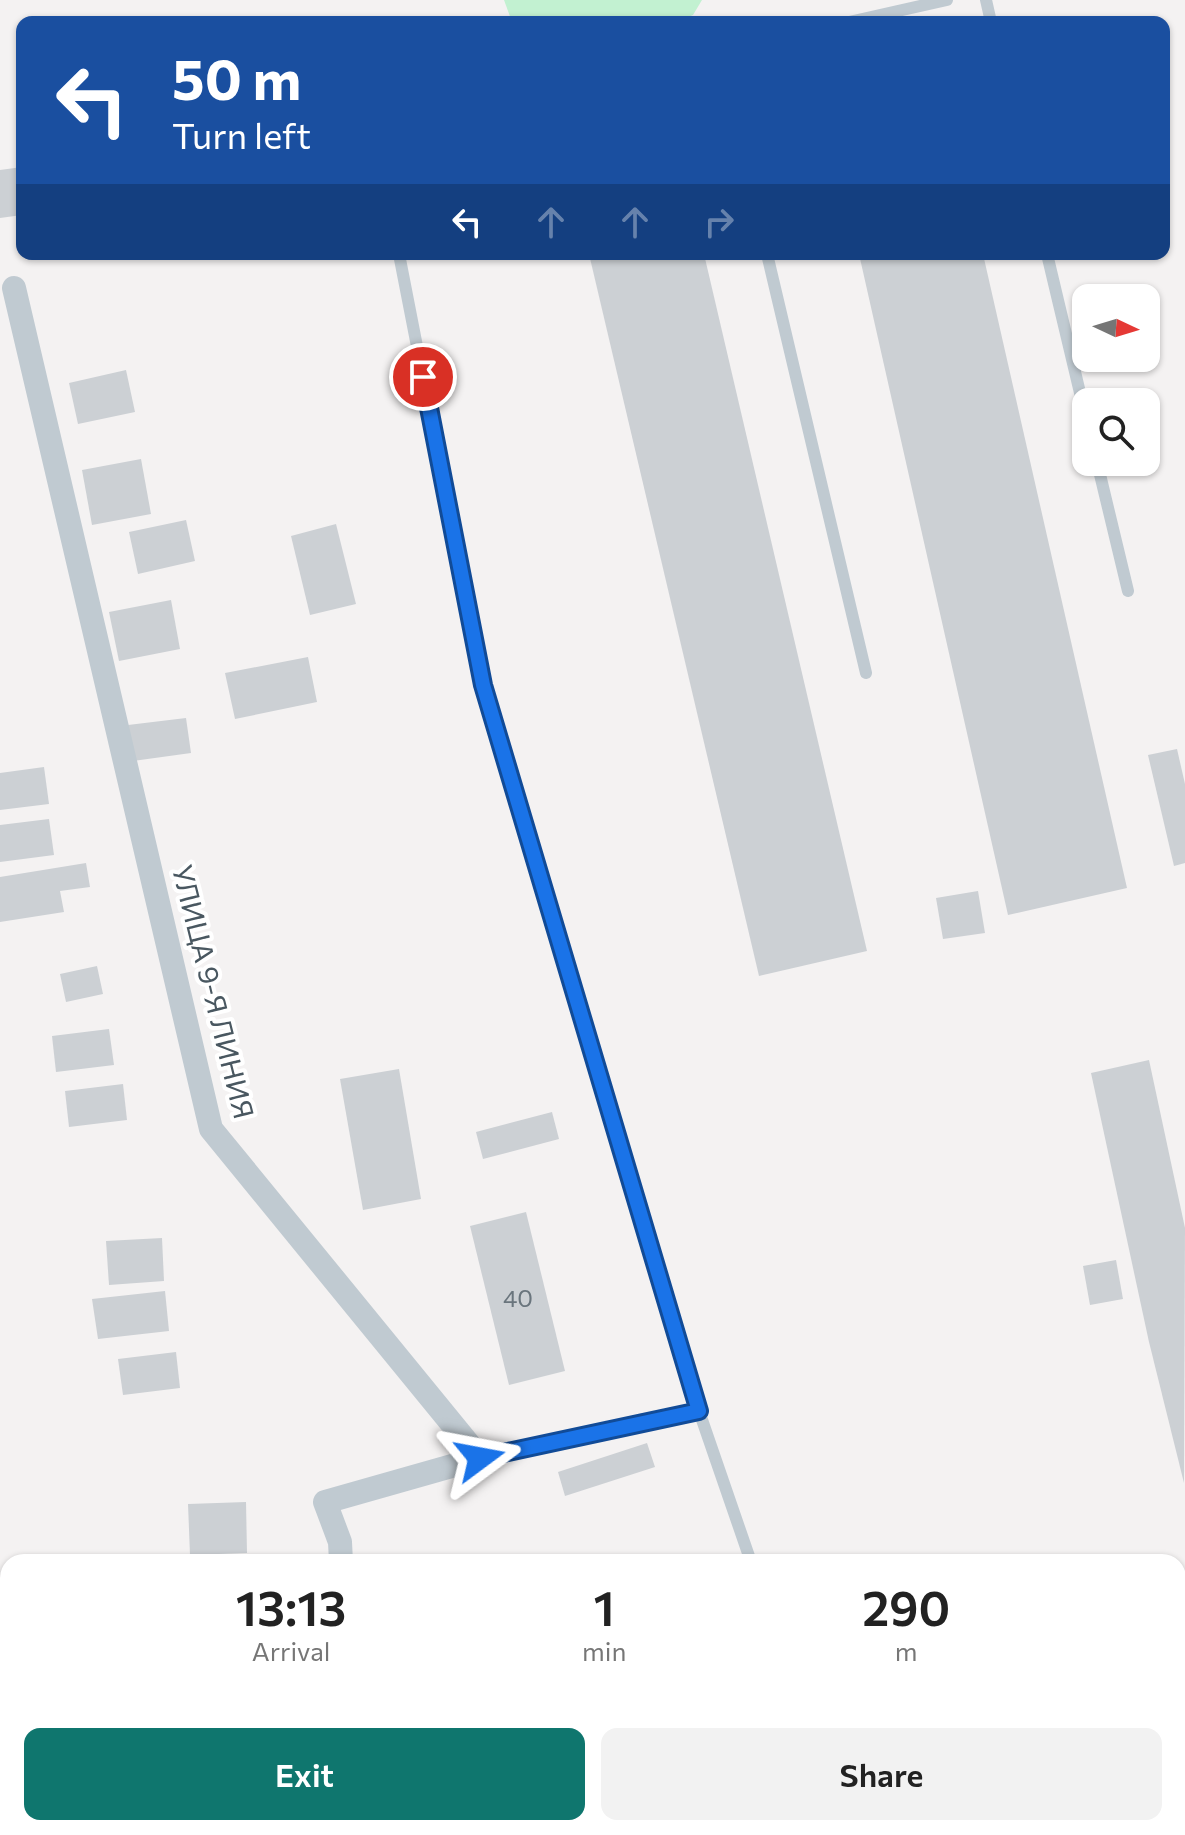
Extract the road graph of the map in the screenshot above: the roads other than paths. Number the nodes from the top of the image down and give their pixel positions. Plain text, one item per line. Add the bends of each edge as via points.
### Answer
1 (947, 0) edge
2 (876, 16) edge
3 (400, 260) edge
4 (768, 260) edge
5 (1048, 260) edge
6 (14, 288) dead end
7 (1079, 388) edge
8 (1100, 476) edge
9 (1128, 591) dead end
10 (866, 673) dead end
11 (699, 1411) junction
12 (480, 1458) junction
13 (341, 1554) edge
14 (748, 1554) edge

1 - 2 lane
3 - 11 lane via 483,685
4 - 10 lane
5 - 7 lane
6 - 12 street, УЛИЦА 9-Я ЛИНИЯ via 211,1129
8 - 9 lane
11 - 12 lane
11 - 14 lane
12 - 13 street via 325,1502

